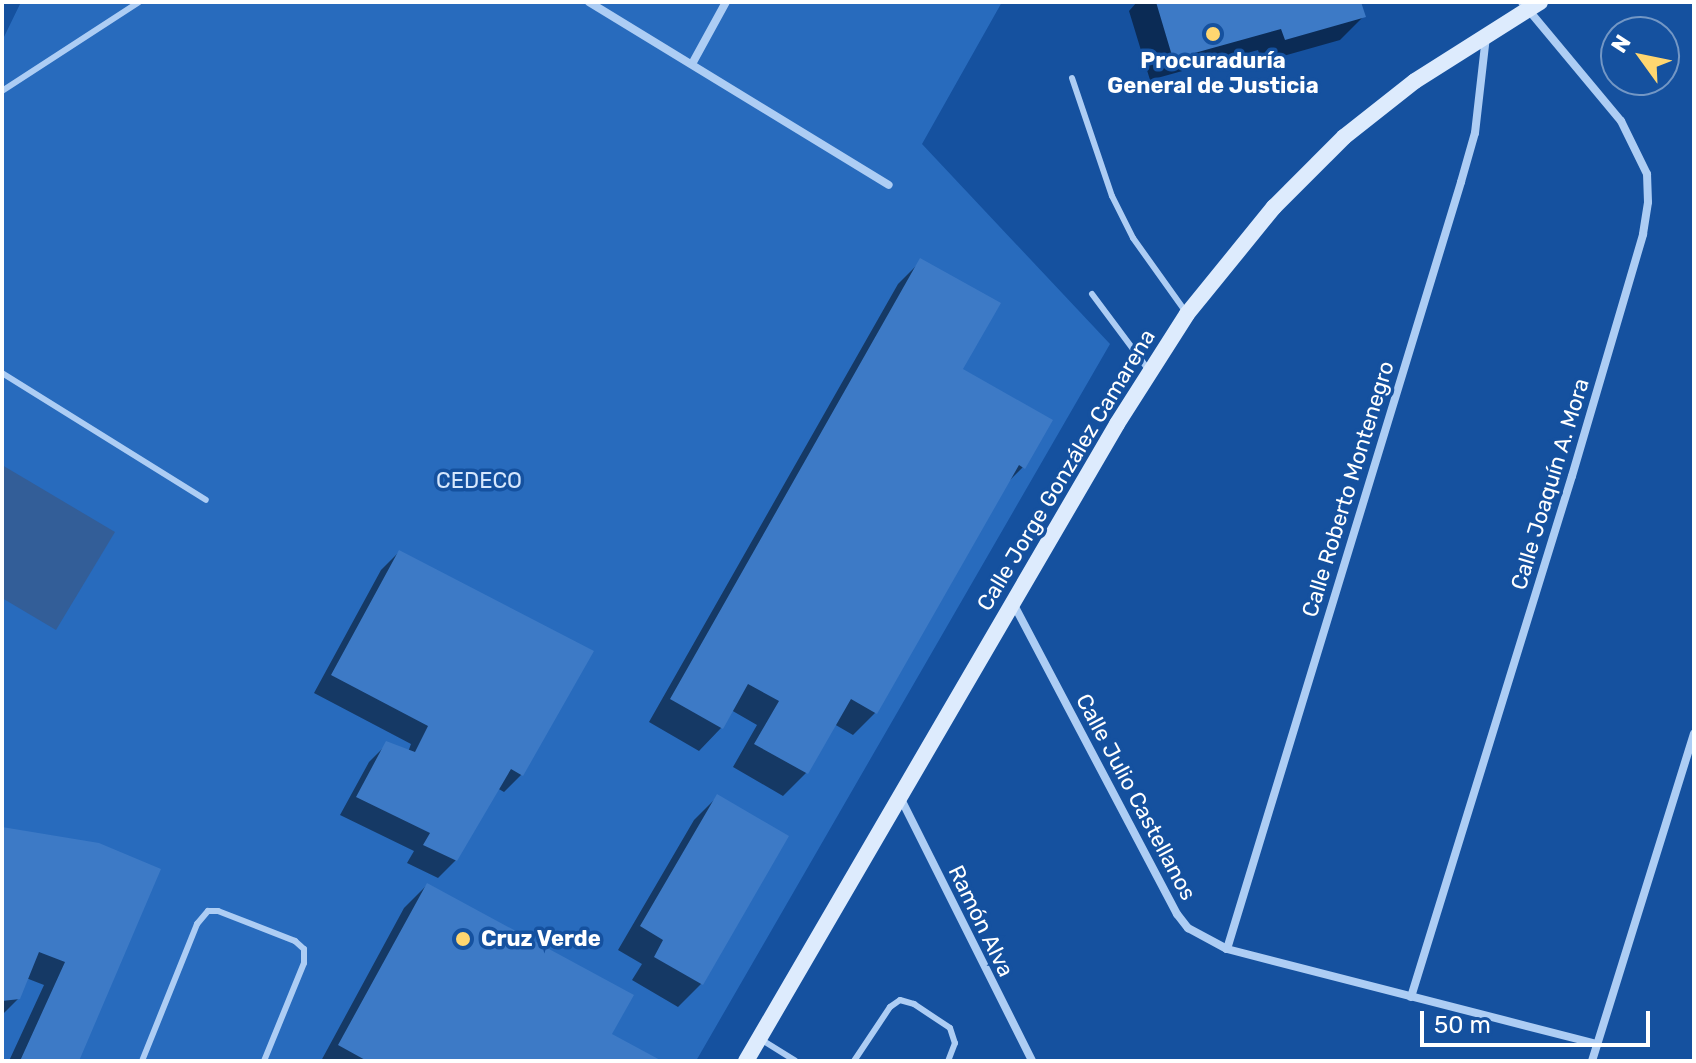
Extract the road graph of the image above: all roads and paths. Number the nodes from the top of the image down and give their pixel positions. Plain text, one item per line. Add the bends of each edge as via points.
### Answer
1 (139, 2) edge
2 (589, 2) edge
3 (726, 2) edge
4 (1530, 4) edge
5 (1486, 35) junction
6 (692, 64) junction
7 (1072, 78) dead end
8 (2, 91) edge
9 (889, 185) dead end
10 (1092, 294) dead end
11 (1187, 314) junction
12 (1150, 372) junction
13 (2, 373) edge
14 (206, 500) dead end
15 (1013, 602) junction
16 (1694, 734) edge
17 (899, 796) junction
18 (1227, 949) junction
19 (1411, 997) junction
20 (759, 1038) junction
21 (1597, 1044) junction
22 (142, 1061) edge
23 (264, 1061) edge
24 (746, 1061) edge
25 (795, 1061) edge
26 (854, 1061) edge
27 (948, 1061) edge
28 (1032, 1061) edge
29 (1592, 1061) edge

1 - 8 lane
2 - 6 street
3 - 6 street
4 - 5 street, Calle Jorge González Camarena
4 - 19 street, Calle Joaquín A. Mora via 1621,121 1647,174 1648,202 1577,461
5 - 11 street, Calle Jorge González Camarena via 1415,81 1344,137 1274,207
5 - 18 street, Calle Roberto Montenegro via 1475,133
6 - 9 street
7 - 11 lane via 1112,196 1162,284
10 - 12 lane
11 - 12 street, Calle Jorge González Camarena
12 - 15 street, Calle Jorge González Camarena
13 - 14 lane
15 - 17 street, Calle Jorge González Camarena
15 - 18 street, Calle Julio Castellanos via 1177,914 1202,938
16 - 21 street
17 - 20 street, Calle Jorge González Camarena
17 - 28 street, Ramón Alva
18 - 19 street, Calle Julio Castellanos
19 - 21 street, Calle Julio Castellanos
20 - 24 street, Calle Jorge González Camarena
20 - 25 lane
21 - 29 street
22 - 23 lane via 197,924 208,911 218,911 304,949 304,963
26 - 27 lane via 900,1000 950,1028 955,1043

